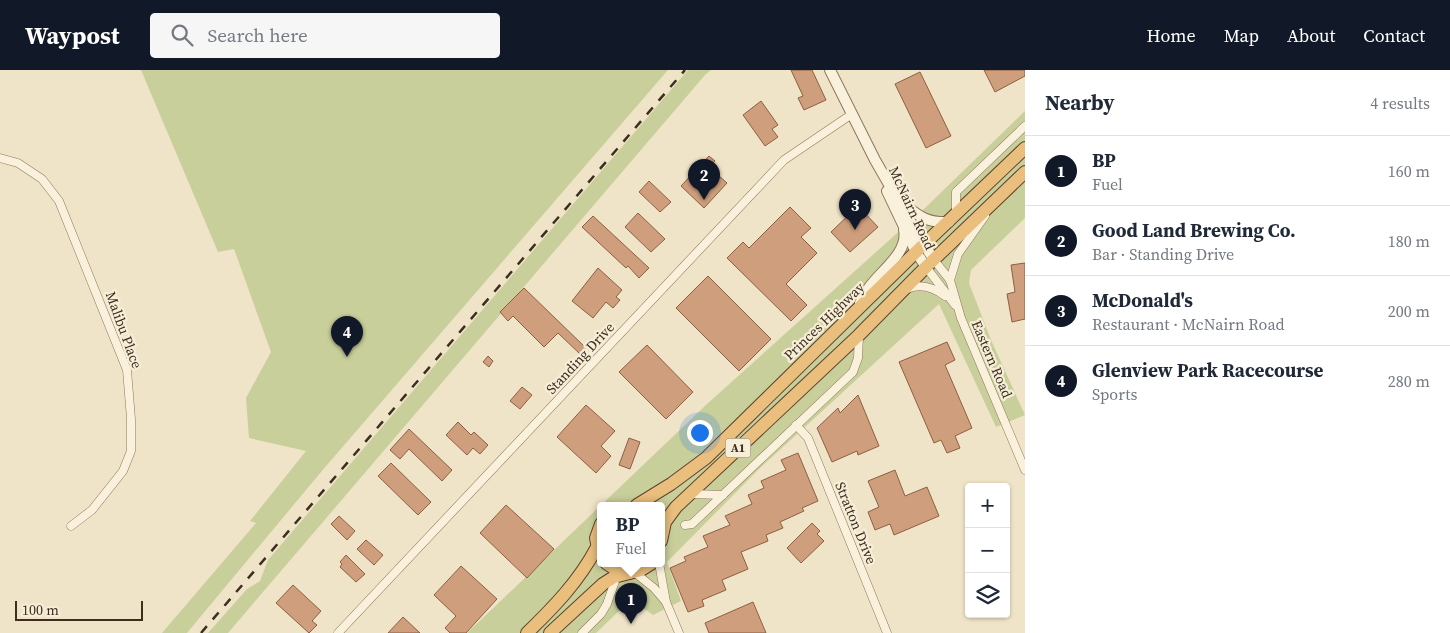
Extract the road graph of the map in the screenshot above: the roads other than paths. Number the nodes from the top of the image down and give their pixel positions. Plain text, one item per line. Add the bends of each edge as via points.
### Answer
1 (830, 70) edge
2 (852, 114) junction
3 (1025, 126) edge
4 (1025, 148) edge
5 (0, 158) edge
6 (875, 160) junction
7 (1025, 172) edge
8 (997, 199) junction
9 (900, 201) junction
10 (952, 218) junction
11 (902, 222) junction
12 (920, 248) junction
13 (930, 264) junction
14 (950, 280) junction
15 (904, 291) junction
16 (953, 301) junction
17 (856, 311) junction
18 (961, 318) junction
19 (859, 336) junction
20 (814, 352) junction
21 (796, 425) junction
22 (1025, 470) edge
23 (689, 494) junction
24 (723, 495) junction
25 (642, 502) edge
26 (685, 525) dead end
27 (70, 526) dead end
28 (665, 526) edge
29 (597, 554) edge
30 (612, 567) edge
31 (646, 567) edge
32 (660, 567) edge
33 (631, 573) junction
34 (614, 577) junction
35 (666, 602) junction
36 (338, 633) edge
37 (527, 633) edge
38 (550, 633) edge
39 (582, 633) edge
40 (680, 633) edge
41 (887, 633) edge

1 - 2 street, McNairn Road
2 - 6 street, McNairn Road
2 - 36 street, Standing Drive via 784,160
3 - 10 street via 956,192
4 - 10 highway, Princes Highway / A1
5 - 27 street, Malibu Place via 18,163 42,179 59,201 127,370 132,419 131,451 124,471 92,510
6 - 9 street, McNairn Road
6 - 11 street, McNairn Road
7 - 8 highway, A1
8 - 13 highway, A1
8 - 14 street via 958,254
9 - 10 street via 928,221 936,223
9 - 12 street, McNairn Road
10 - 12 highway, Princes Highway / A1
11 - 12 street, McNairn Road
11 - 17 street via 905,233 901,249 868,289
12 - 13 street, McNairn Road
12 - 17 highway, Princes Highway / A1
13 - 14 street, Eastern Road
13 - 15 highway, A1
13 - 16 street
14 - 18 street, Eastern Road
15 - 16 street via 915,286 927,286
15 - 19 highway, A1
16 - 18 street
17 - 20 highway, Princes Highway / A1
18 - 22 street, Eastern Road
19 - 20 highway via 851,331 841,334
19 - 21 street via 858,358 853,372
19 - 23 highway, A1
20 - 25 highway, Princes Highway / A1 via 706,458
21 - 24 street
21 - 41 street, Stratton Drive via 808,438
23 - 24 street
23 - 28 highway, A1
24 - 26 street via 692,524
29 - 37 highway via 569,590
30 - 33 highway
31 - 33 highway
32 - 35 street
33 - 34 highway
33 - 35 street via 654,588
34 - 38 highway
34 - 39 street via 607,604
35 - 40 street

